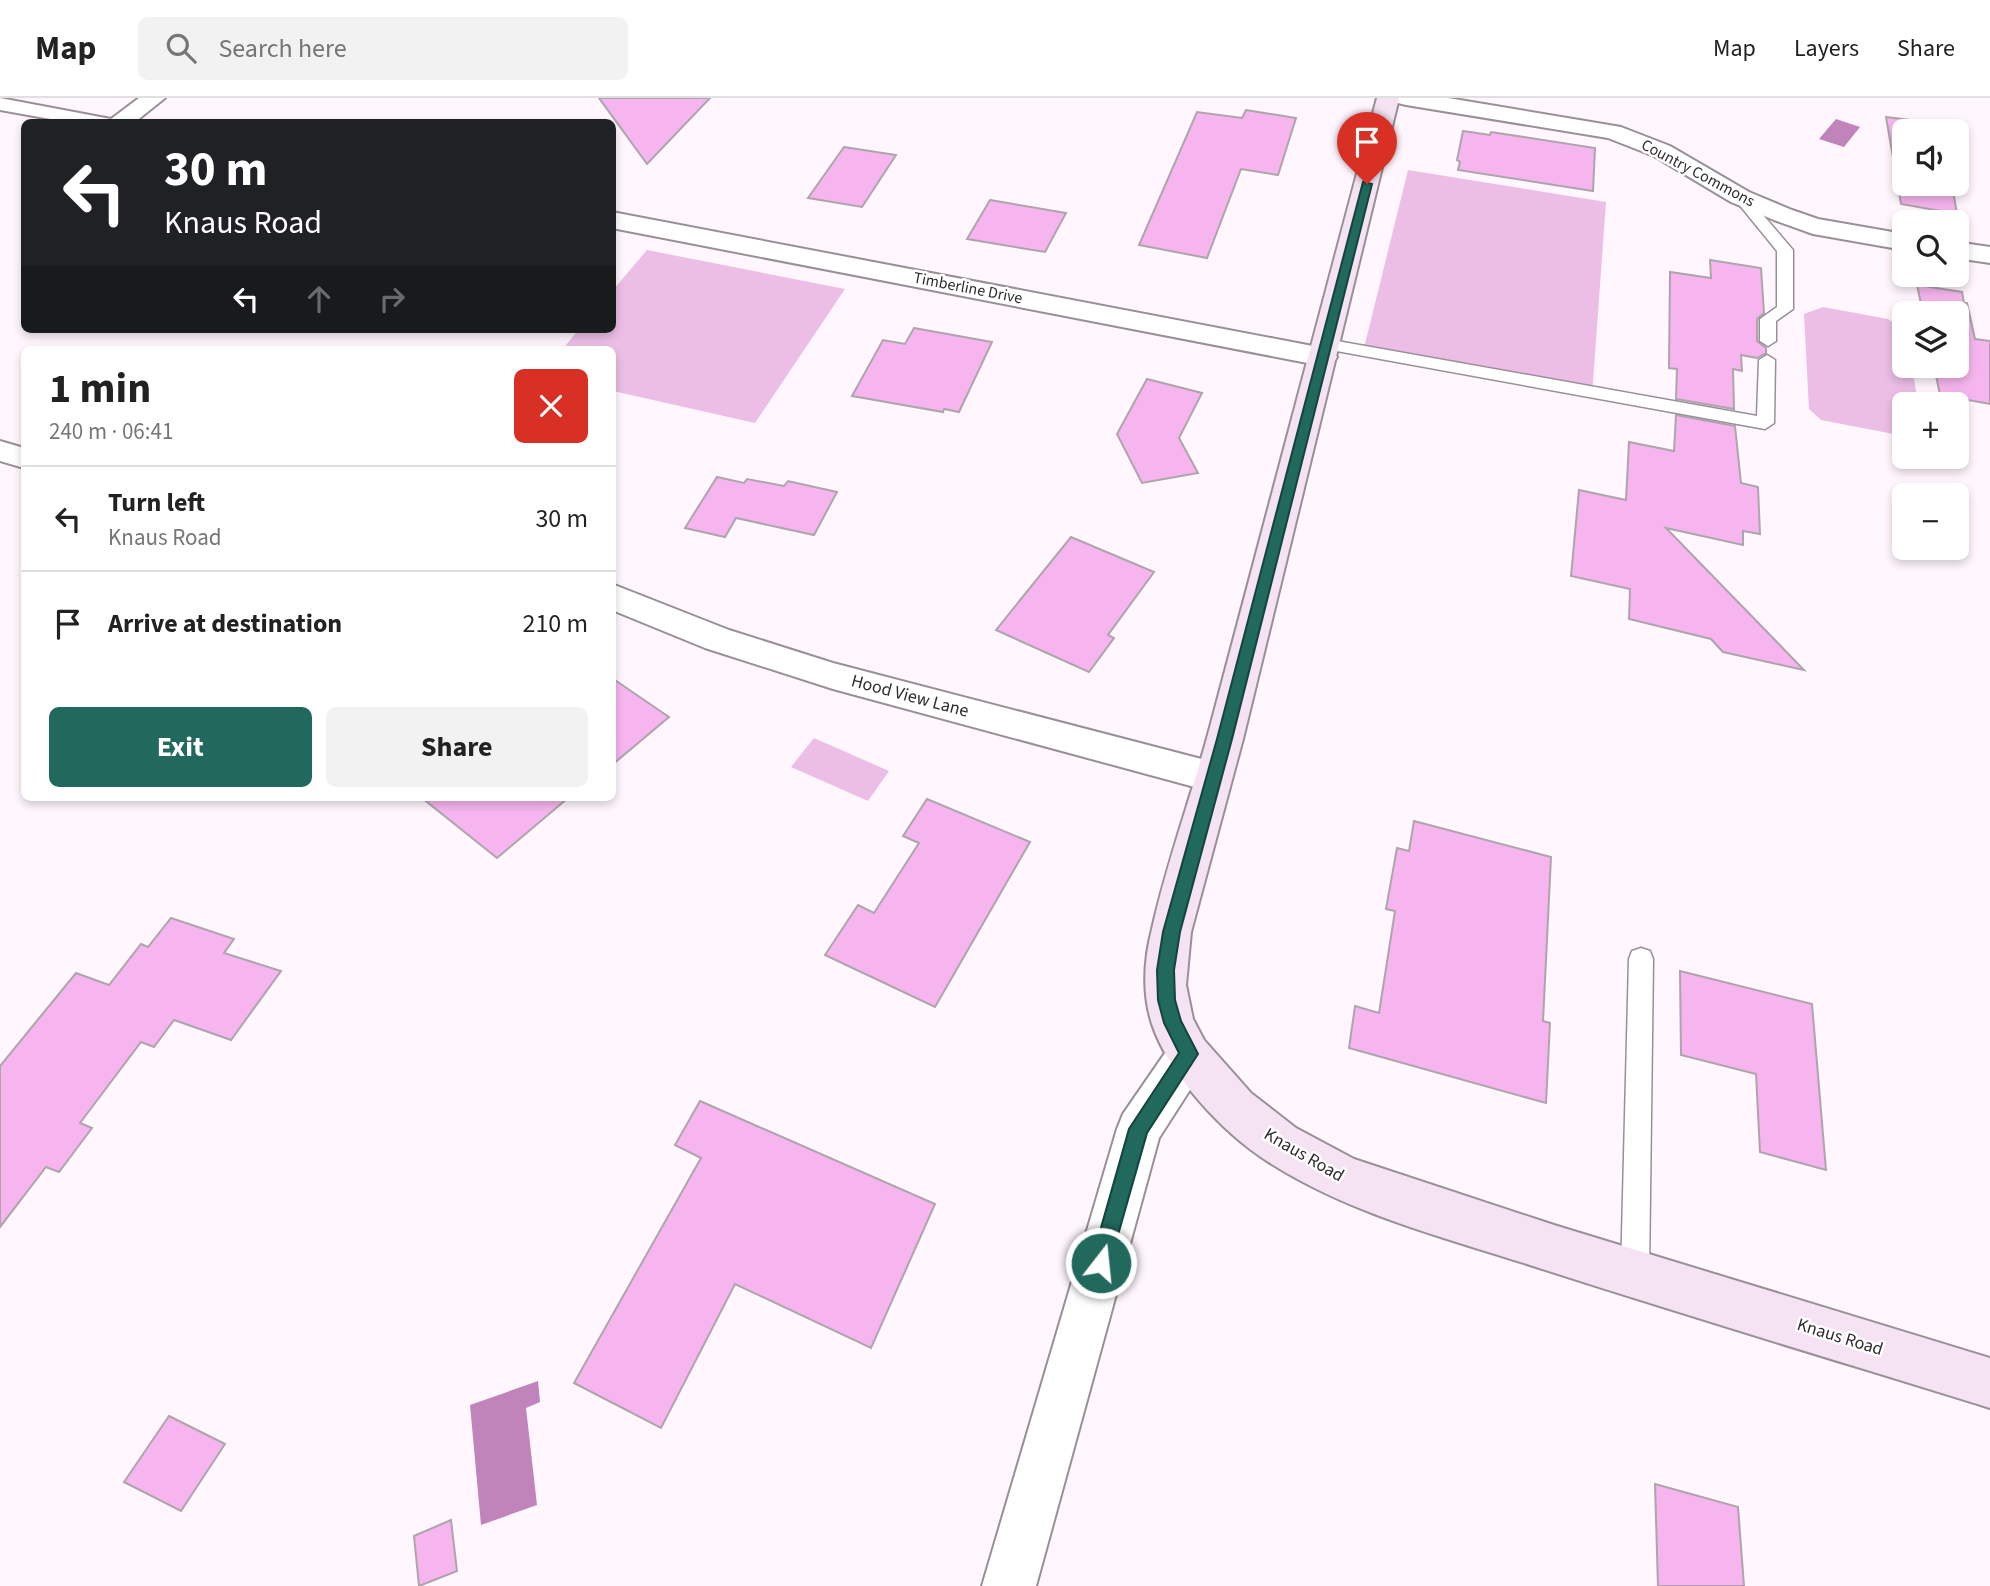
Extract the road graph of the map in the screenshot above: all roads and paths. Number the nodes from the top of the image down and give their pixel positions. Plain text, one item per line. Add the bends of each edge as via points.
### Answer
1 (154, 98) edge
2 (1388, 98) edge
3 (1406, 98) edge
4 (0, 103) edge
5 (86, 119) edge
6 (125, 119) edge
7 (1740, 197) junction
8 (616, 221) edge
9 (1892, 240) edge
10 (1969, 252) edge
11 (1990, 256) edge
12 (1768, 341) dead end
13 (1325, 350) junction
14 (1767, 360) dead end
15 (0, 452) edge
16 (21, 457) edge
17 (616, 598) edge
18 (1213, 777) junction
19 (1641, 959) dead end
20 (1189, 1054) junction
21 (1635, 1274) junction
22 (1990, 1384) edge
23 (1009, 1586) edge

1 - 6 street
2 - 13 street, Knaus Road
3 - 7 street, Country Commons via 1613,132 1662,151
4 - 5 street
7 - 9 street, Country Commons via 1813,226
7 - 12 lane via 1785,250 1785,309 1768,319
8 - 13 street, Timberline Drive
10 - 11 street
13 - 14 lane via 1765,423
13 - 18 street, Knaus Road
15 - 16 street
17 - 18 street, Hood View Lane via 717,639 834,676
18 - 20 street, Knaus Road via 1165,970 1173,1023
19 - 21 lane
20 - 21 street, Knaus Road via 1235,1108 1319,1168 1404,1201
20 - 23 street via 1139,1129
21 - 22 street, Knaus Road

